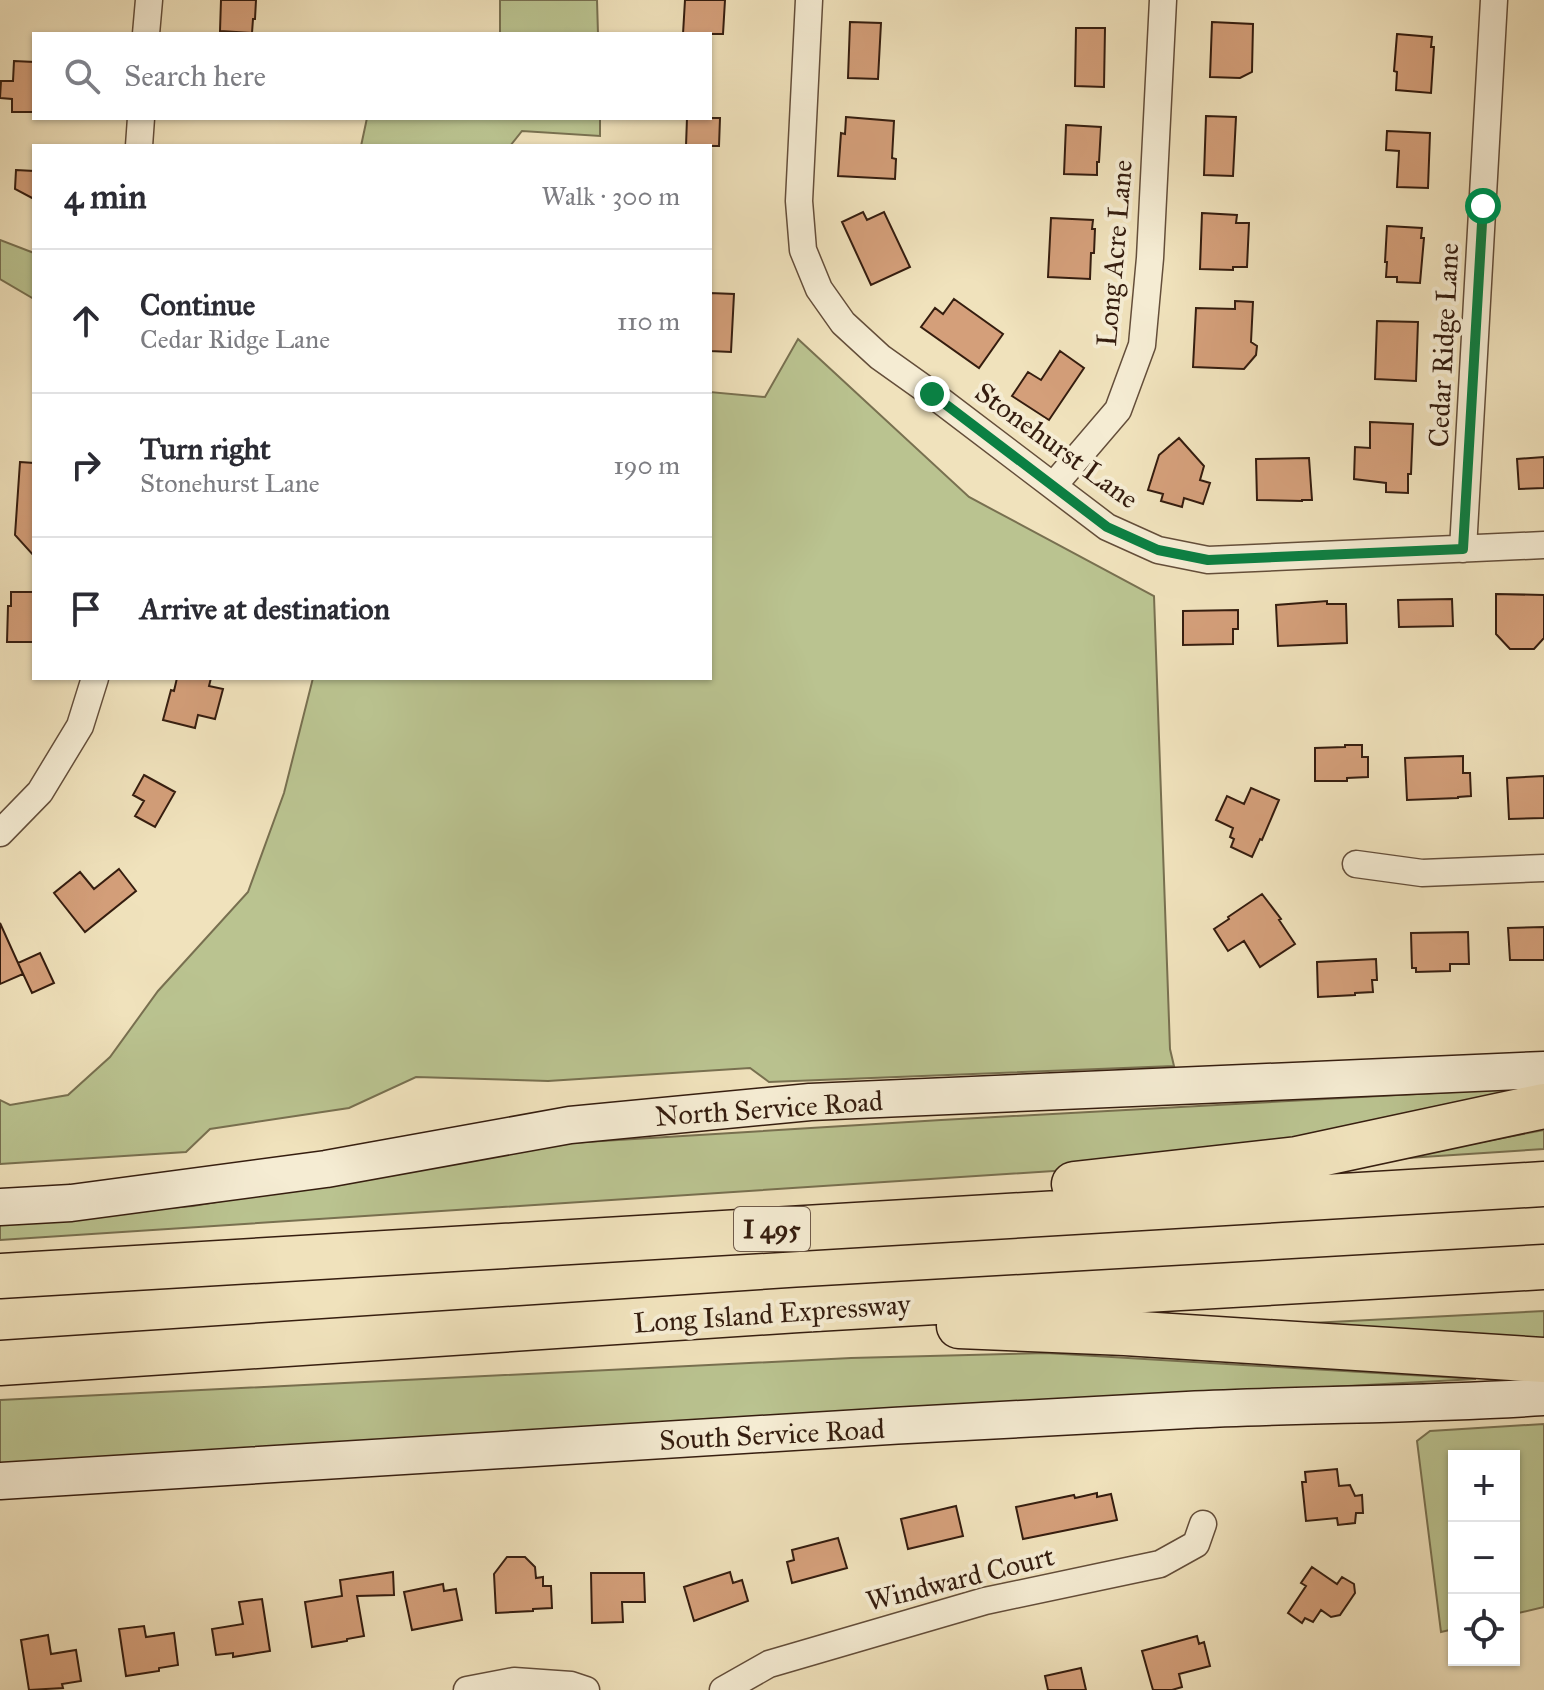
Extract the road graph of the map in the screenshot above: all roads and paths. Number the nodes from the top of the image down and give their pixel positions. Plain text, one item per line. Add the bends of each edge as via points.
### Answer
1 (149, 0) edge
2 (809, 0) edge
3 (1163, 0) edge
4 (1494, 0) edge
5 (146, 32) edge
6 (141, 120) edge
7 (139, 144) edge
8 (1054, 485) junction
9 (1544, 545) edge
10 (1463, 549) junction
11 (94, 680) edge
12 (0, 833) edge
13 (1356, 864) dead end
14 (1544, 868) edge
15 (1544, 1070) edge
16 (1544, 1106) edge
17 (1544, 1184) edge
18 (0, 1207) edge
19 (965, 1217) junction
20 (1544, 1267) edge
21 (0, 1276) edge
22 (798, 1310) junction
23 (1544, 1360) edge
24 (0, 1363) edge
25 (1544, 1397) edge
26 (0, 1481) edge
27 (1203, 1524) dead end
28 (467, 1690) edge
29 (586, 1690) edge
30 (723, 1690) edge

1 - 5 street
2 - 8 street, Stonehurst Lane via 799,201 803,250 819,289 843,323 880,357
3 - 8 street, Long Acre Lane via 1142,345 1118,410
4 - 10 street, Cedar Ridge Lane
6 - 7 street
8 - 10 street, Stonehurst Lane via 1107,527 1158,550 1208,560
9 - 10 street, Stonehurst Lane
11 - 12 street via 80,726 40,792
13 - 14 street via 1422,873
15 - 18 main road, North Service Road via 810,1102 570,1125 326,1169 71,1203
16 - 19 highway via 1297,1159 1076,1183
17 - 19 highway, I 495
19 - 21 highway, I 495
20 - 22 highway, Long Island Expressway
22 - 23 highway via 981,1328
22 - 24 highway, Long Island Expressway
25 - 26 main road, South Service Road via 790,1432
27 - 30 street, Windward Court via 1196,1544 1160,1564 985,1601 769,1664
28 - 29 street via 514,1681

